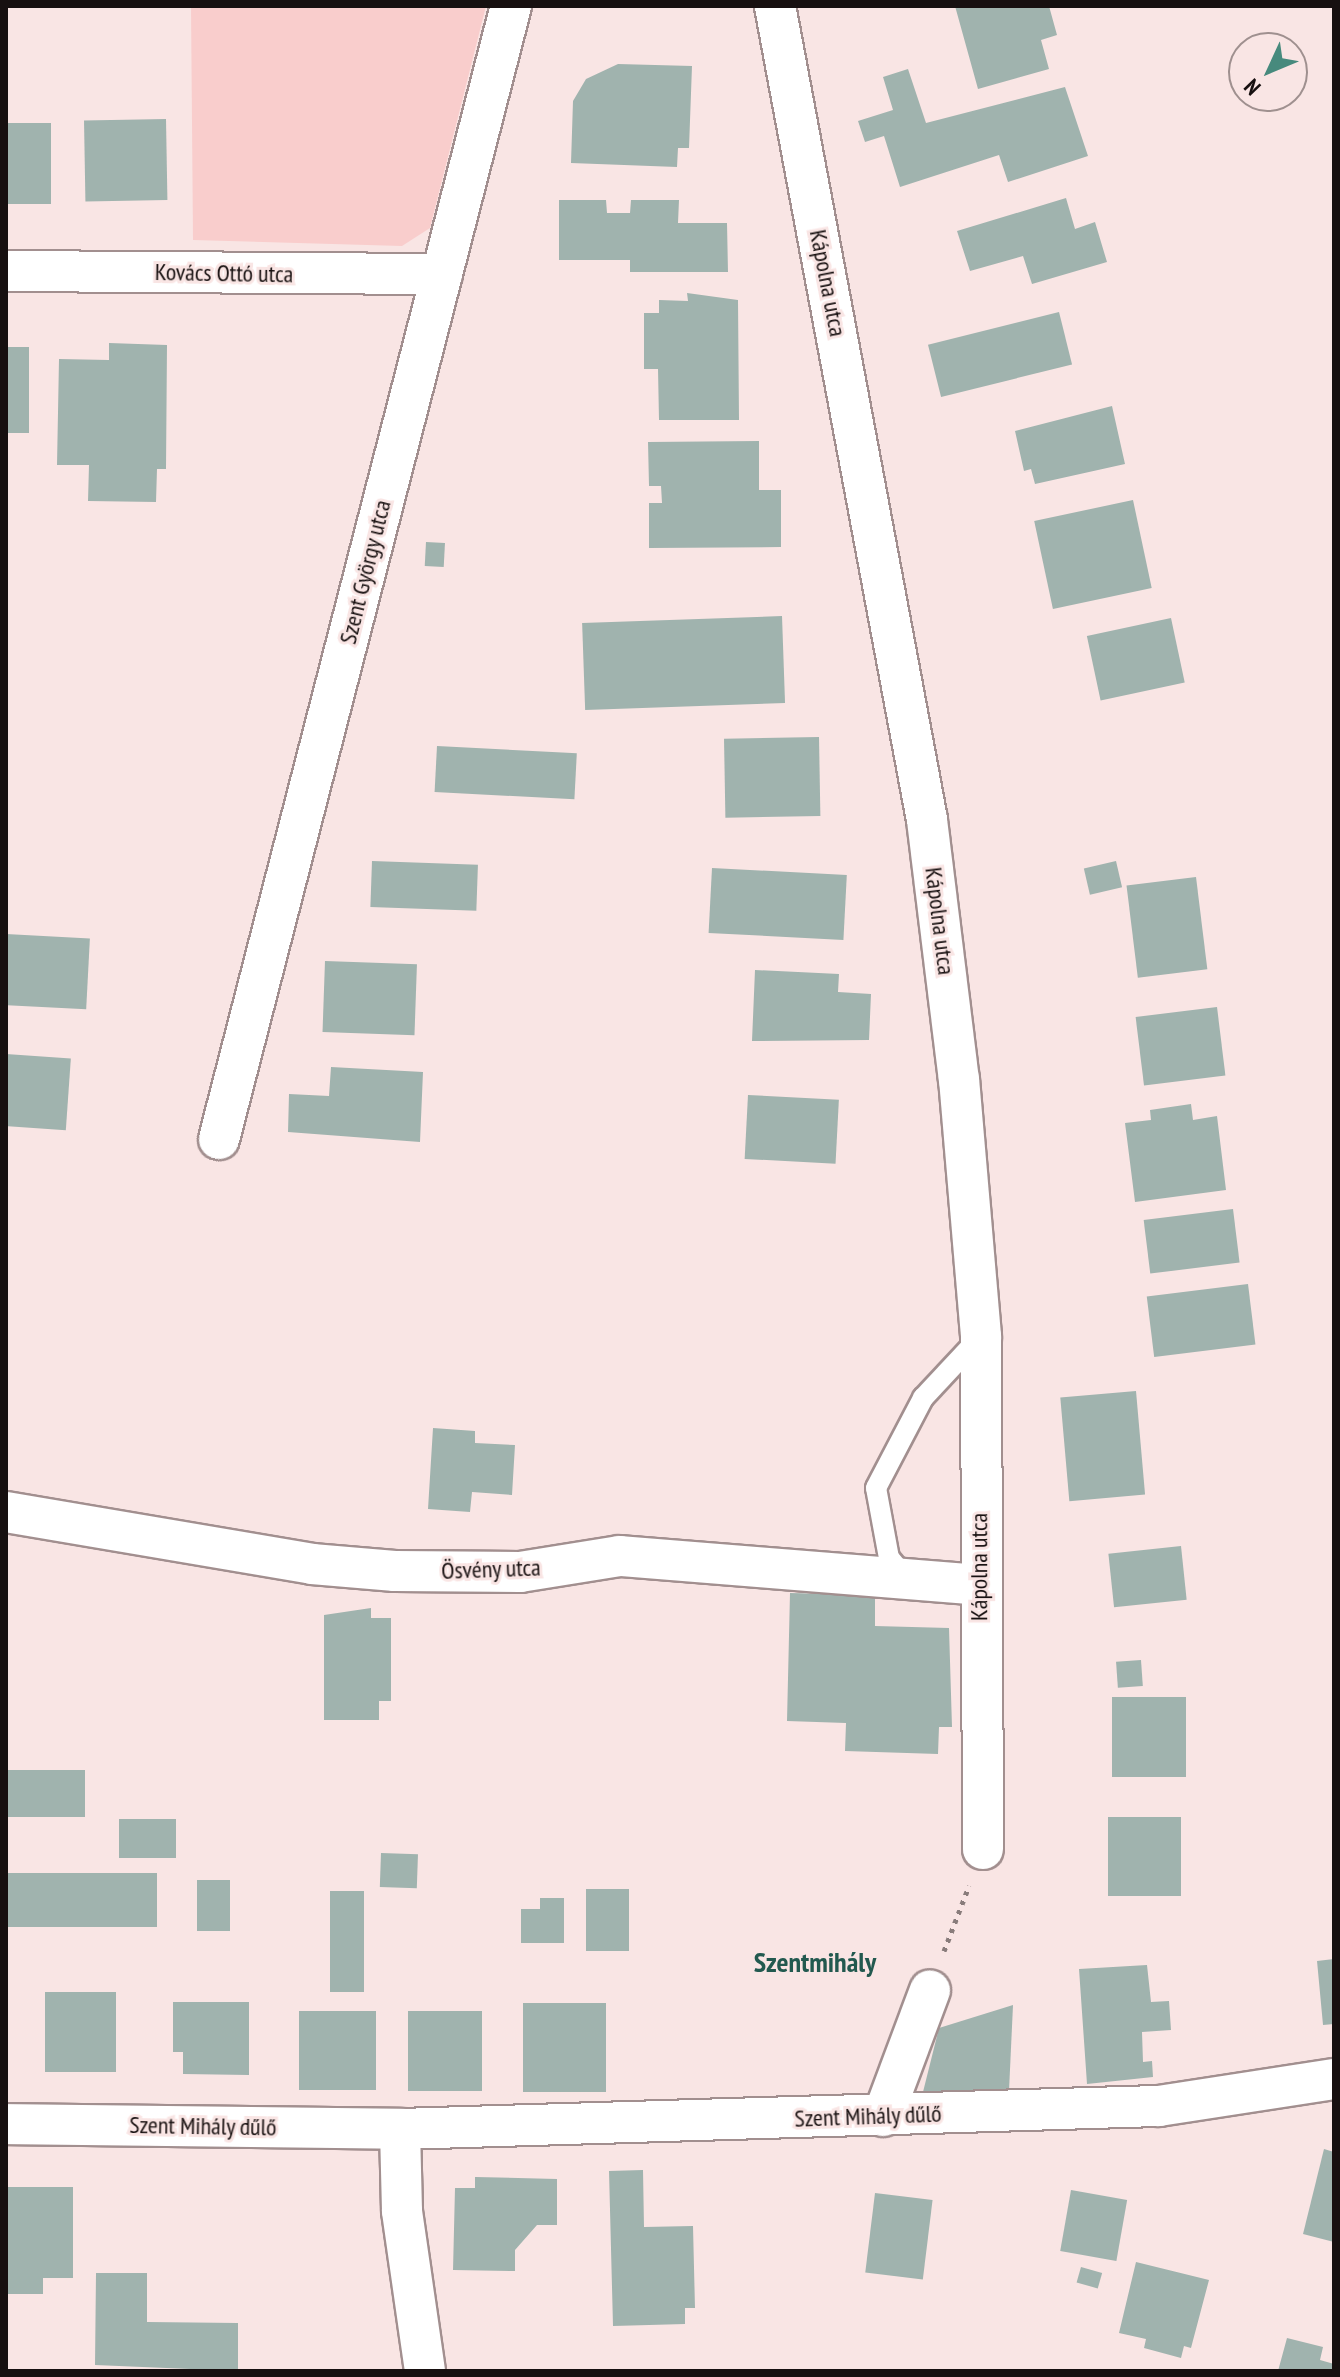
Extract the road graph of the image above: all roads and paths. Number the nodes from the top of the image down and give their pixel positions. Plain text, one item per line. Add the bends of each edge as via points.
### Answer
1 (511, 6) edge
2 (775, 6) edge
3 (6, 271) edge
4 (442, 274) junction
5 (219, 1139) dead end
6 (981, 1336) junction
7 (6, 1512) edge
8 (909, 1582) junction
9 (978, 1585) junction
10 (983, 1849) joint
11 (930, 1990) joint
12 (1334, 2079) edge
13 (883, 2116) junction
14 (6, 2124) edge
15 (400, 2129) junction
16 (425, 2371) edge

1 - 4 street, Szent György utca
2 - 6 street, Kápolna utca via 927,820 959,1079
3 - 4 street, Kovács Ottó utca
4 - 5 street, Szent György utca
6 - 8 lane via 923,1398 876,1488 889,1558
6 - 9 street, Kápolna utca
7 - 8 street, Ösvény utca via 312,1564 395,1571 520,1572 620,1556
8 - 9 street, Ösvény utca
9 - 10 street, Kápolna utca
10 - 11 path
11 - 13 street
12 - 13 street, Szent Mihály dűlő via 1159,2106
13 - 15 street, Szent Mihály dűlő
14 - 15 street, Szent Mihály dűlő
15 - 16 street via 402,2211

